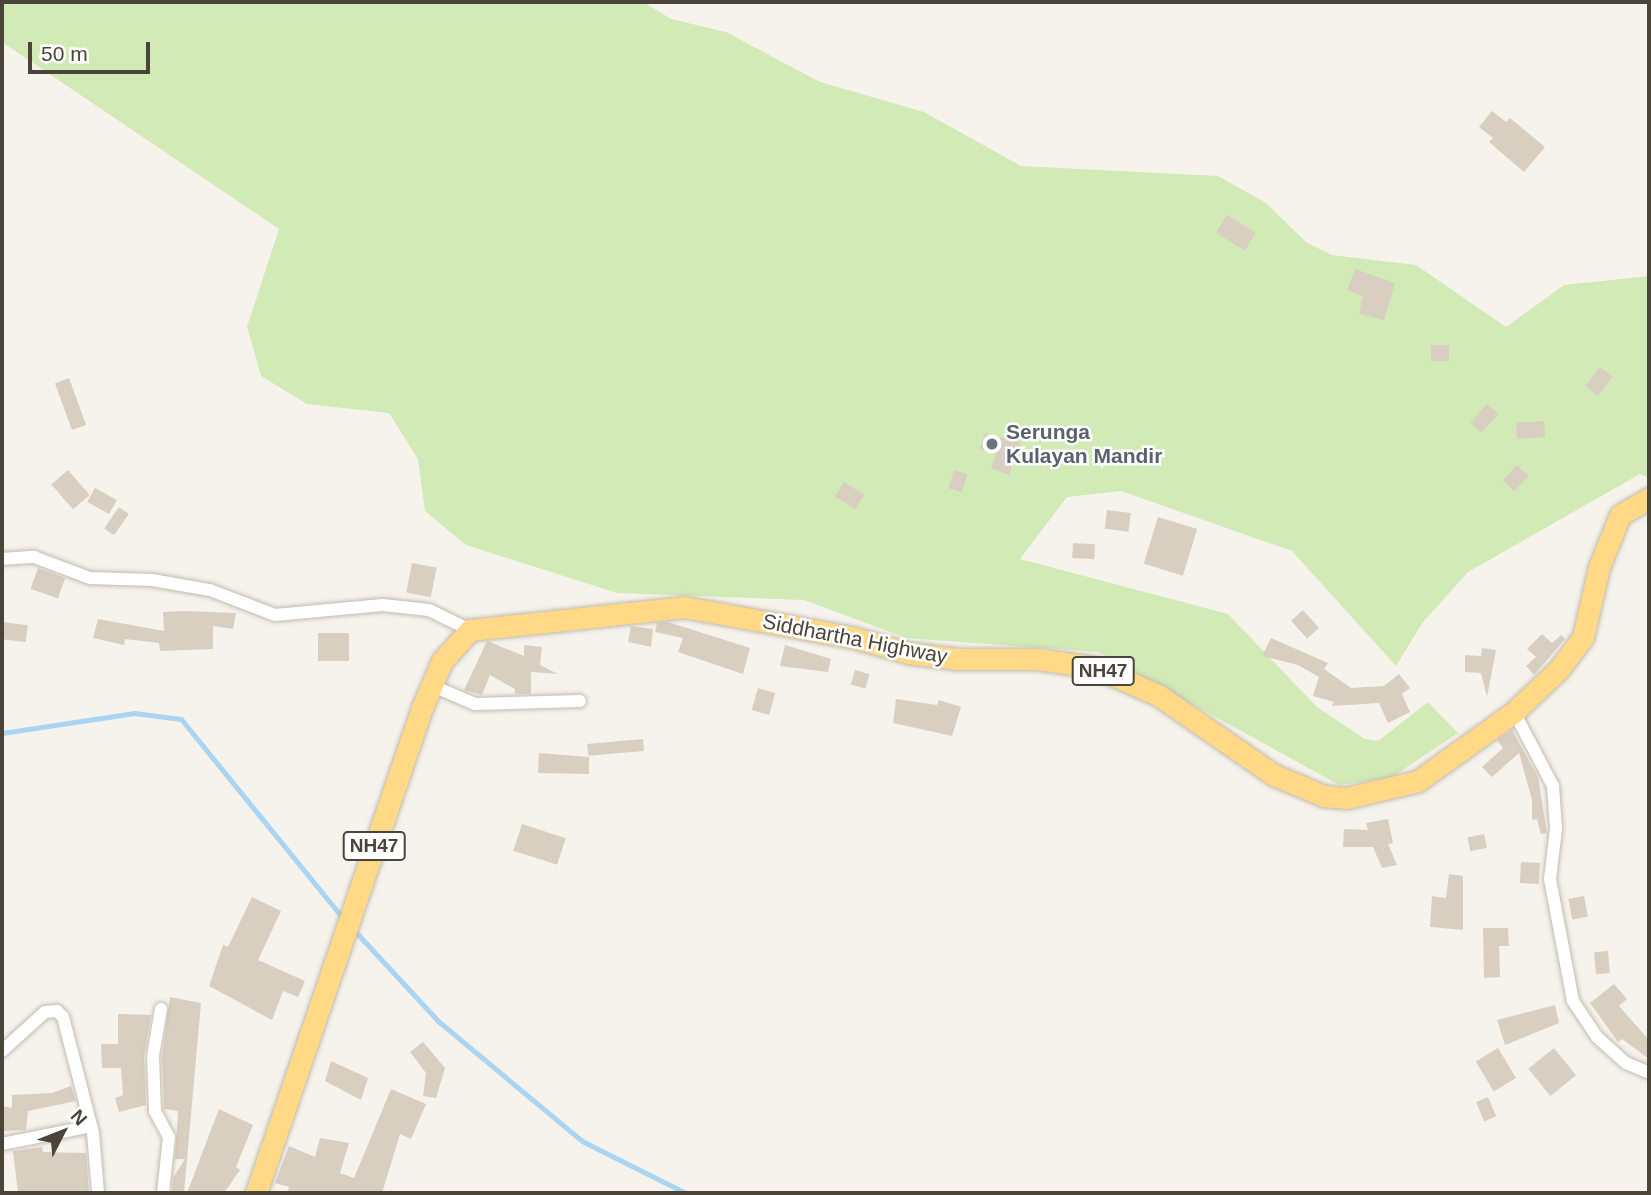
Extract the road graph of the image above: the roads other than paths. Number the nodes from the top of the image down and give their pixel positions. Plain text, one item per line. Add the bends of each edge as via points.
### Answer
1 (1649, 498) edge
2 (2, 559) edge
3 (470, 629) junction
4 (432, 686) junction
5 (580, 701) dead end
6 (1514, 712) junction
7 (161, 1009) dead end
8 (2, 1051) edge
9 (1649, 1073) edge
10 (91, 1126) junction
11 (2, 1144) edge
12 (98, 1193) edge
13 (163, 1193) edge
14 (256, 1193) edge

1 - 6 highway, Siddhartha Highway / NH47 via 1620,515 1612,531 1583,637 1559,669
2 - 3 street via 34,557 90,578 152,580 210,590 275,615 383,605 429,610
3 - 4 highway, NH47 via 451,647
3 - 6 highway, Siddhartha Highway / NH47 via 684,607 851,637 909,653 957,659 1037,659 1094,667 1158,695 1274,775 1324,796 1380,793 1418,781
4 - 5 street via 475,704
4 - 14 highway, NH47
6 - 9 street via 1553,786 1556,829 1550,879 1573,1001 1597,1037 1626,1063
7 - 13 street via 153,1056 155,1111 169,1137
8 - 10 street via 45,1012 57,1011 63,1017
10 - 11 street
10 - 12 street

